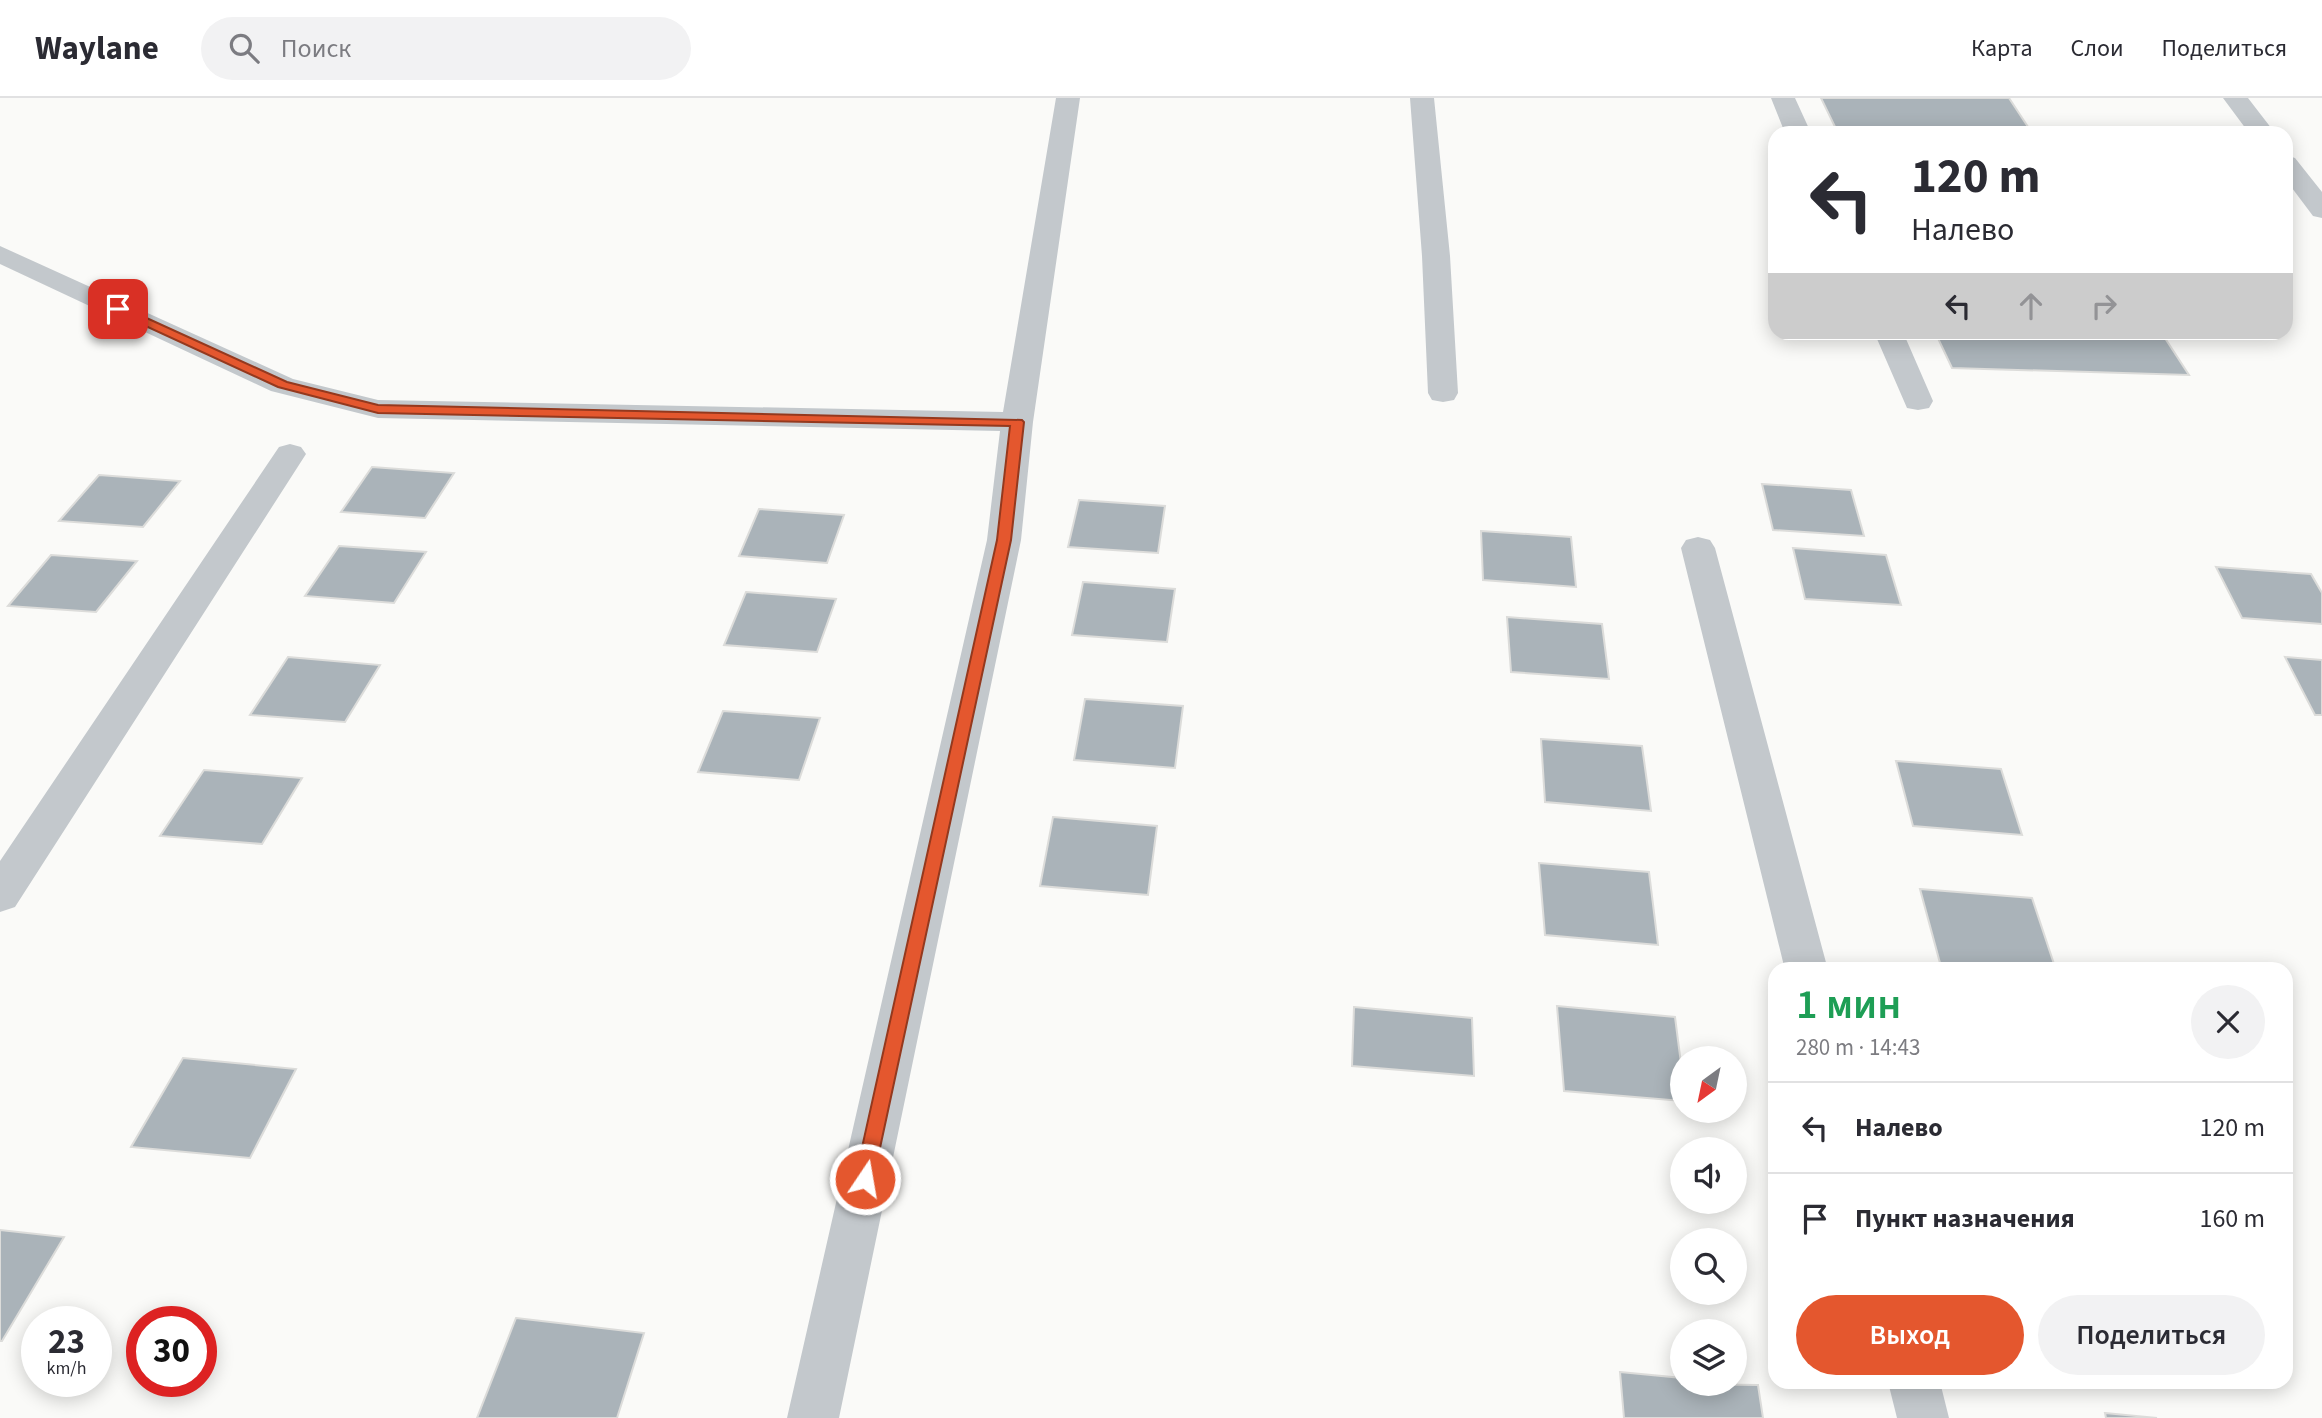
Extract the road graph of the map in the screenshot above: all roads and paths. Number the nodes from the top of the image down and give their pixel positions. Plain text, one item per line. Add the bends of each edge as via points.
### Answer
1 (1068, 98) edge
2 (1422, 98) edge
3 (1783, 98) edge
4 (2235, 98) edge
5 (1795, 126) edge
6 (2257, 126) edge
7 (2293, 172) edge
8 (2322, 210) edge
9 (0, 254) edge
10 (1891, 340) edge
11 (1443, 393) dead end
12 (1918, 401) dead end
13 (1017, 422) junction
14 (290, 454) dead end
15 (1698, 548) dead end
16 (0, 895) edge
17 (1805, 962) edge
18 (1916, 1389) edge
19 (813, 1418) edge
20 (1923, 1418) edge

1 - 13 street
2 - 11 street
3 - 5 street
4 - 6 street
7 - 8 street
9 - 13 street via 282,384 378,409
10 - 12 street
13 - 19 street via 1004,540
14 - 16 street
15 - 17 street
18 - 20 street

